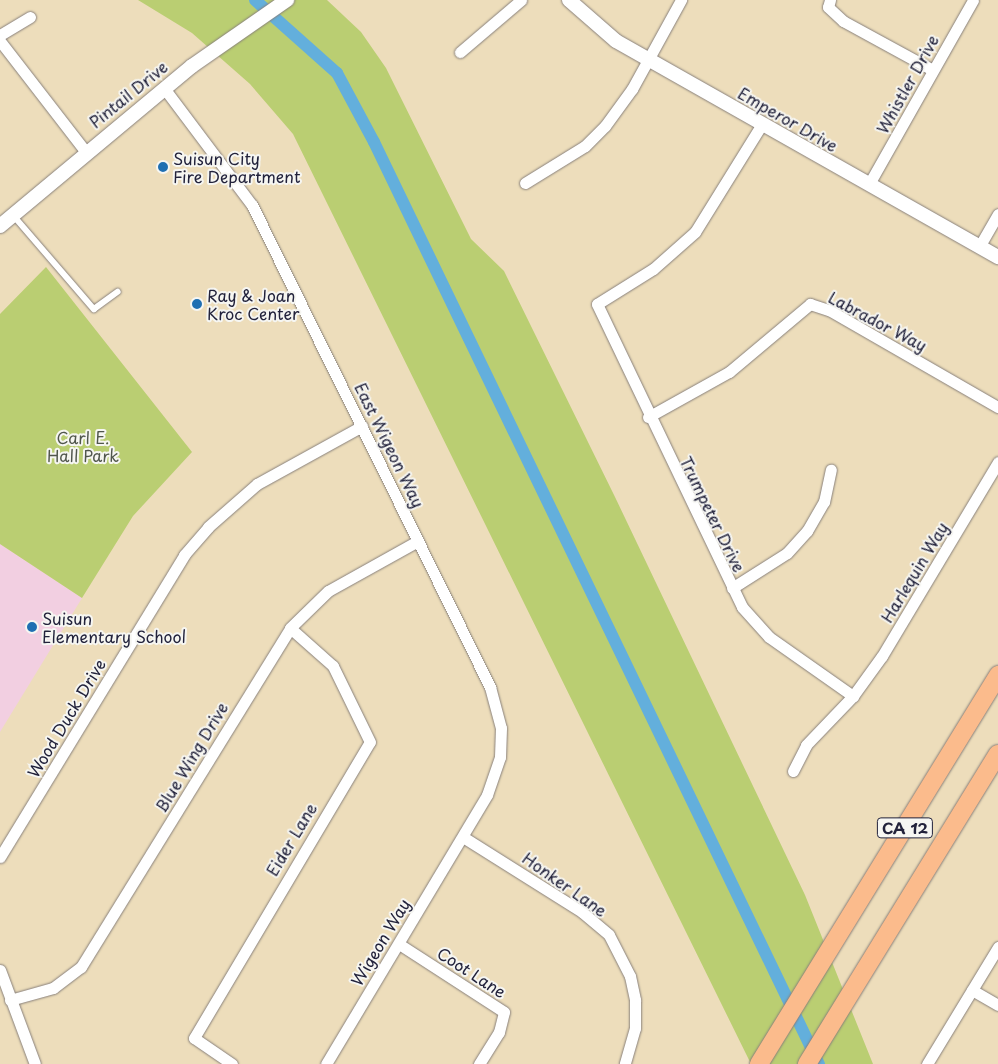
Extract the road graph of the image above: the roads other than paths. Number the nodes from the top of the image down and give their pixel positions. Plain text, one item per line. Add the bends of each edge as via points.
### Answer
1 (287, 0) edge
2 (521, 0) edge
3 (569, 0) edge
4 (680, 0) edge
5 (830, 0) edge
6 (973, 0) edge
7 (30, 17) dead end
8 (0, 34) edge
9 (0, 41) edge
10 (460, 52) dead end
11 (649, 60) junction
12 (933, 70) junction
13 (164, 88) junction
14 (762, 124) junction
15 (86, 151) junction
16 (525, 183) dead end
17 (869, 184) junction
18 (998, 214) edge
19 (12, 215) junction
20 (0, 226) edge
21 (979, 247) junction
22 (998, 257) edge
23 (117, 292) dead end
24 (998, 407) edge
25 (648, 417) junction
26 (362, 426) junction
27 (998, 462) edge
28 (831, 470) dead end
29 (418, 541) junction
30 (732, 588) junction
31 (290, 628) junction
32 (998, 675) edge
33 (853, 696) junction
34 (998, 754) edge
35 (793, 771) dead end
36 (463, 838) junction
37 (0, 858) edge
38 (399, 944) junction
39 (998, 947) edge
40 (0, 970) edge
41 (972, 990) junction
42 (10, 1000) junction
43 (998, 1005) edge
44 (34, 1064) edge
45 (232, 1064) edge
46 (326, 1064) edge
47 (479, 1064) edge
48 (625, 1064) edge
49 (759, 1064) edge
50 (807, 1064) edge
51 (927, 1064) edge

1 - 13 street, Pintail Drive
2 - 10 street
3 - 11 street, Emperor Drive via 591,23
4 - 11 street
5 - 12 street via 828,7 843,21
6 - 12 street, Whistler Drive
7 - 8 street
9 - 15 street
11 - 14 street, Emperor Drive
11 - 16 street via 605,126 585,146
12 - 17 street, Whistler Drive
13 - 15 street, Pintail Drive
13 - 26 street, East Wigeon Way via 252,205
14 - 17 street, Emperor Drive
14 - 25 street, Trumpeter Drive via 695,232 653,269 597,304
15 - 19 street, Pintail Drive
17 - 21 street, Emperor Drive
18 - 21 street
19 - 20 street, Pintail Drive
19 - 23 lane via 94,309
21 - 22 street, Emperor Drive
24 - 25 street, Labrador Way via 829,310 810,304 729,372
25 - 30 street, Trumpeter Drive
26 - 29 street, East Wigeon Way
26 - 37 street, Wood Duck Drive via 257,484 215,520 184,555
27 - 33 street, Harlequin Way via 882,656
28 - 30 street via 824,502 807,531 787,553
29 - 31 street, Blue Wing Drive via 335,586
29 - 36 street, East Wigeon Way via 490,687 501,728 500,757 487,794
30 - 33 street, Trumpeter Drive via 769,637
31 - 42 street, Blue Wing Drive via 81,966 53,988
31 - 45 street, Eider Lane via 333,666 370,742 194,1038
32 - 49 highway, CA 12
33 - 35 street, Harlequin Way via 806,744
34 - 50 highway, CA 12
36 - 38 street, Wigeon Way
36 - 48 street, Honker Lane via 582,912 609,935 630,976 635,1000 635,1028
38 - 46 street, Wigeon Way
38 - 47 street, Coot Lane via 504,1012 499,1032
39 - 41 street
40 - 42 street
41 - 43 street
41 - 51 street
42 - 44 street

